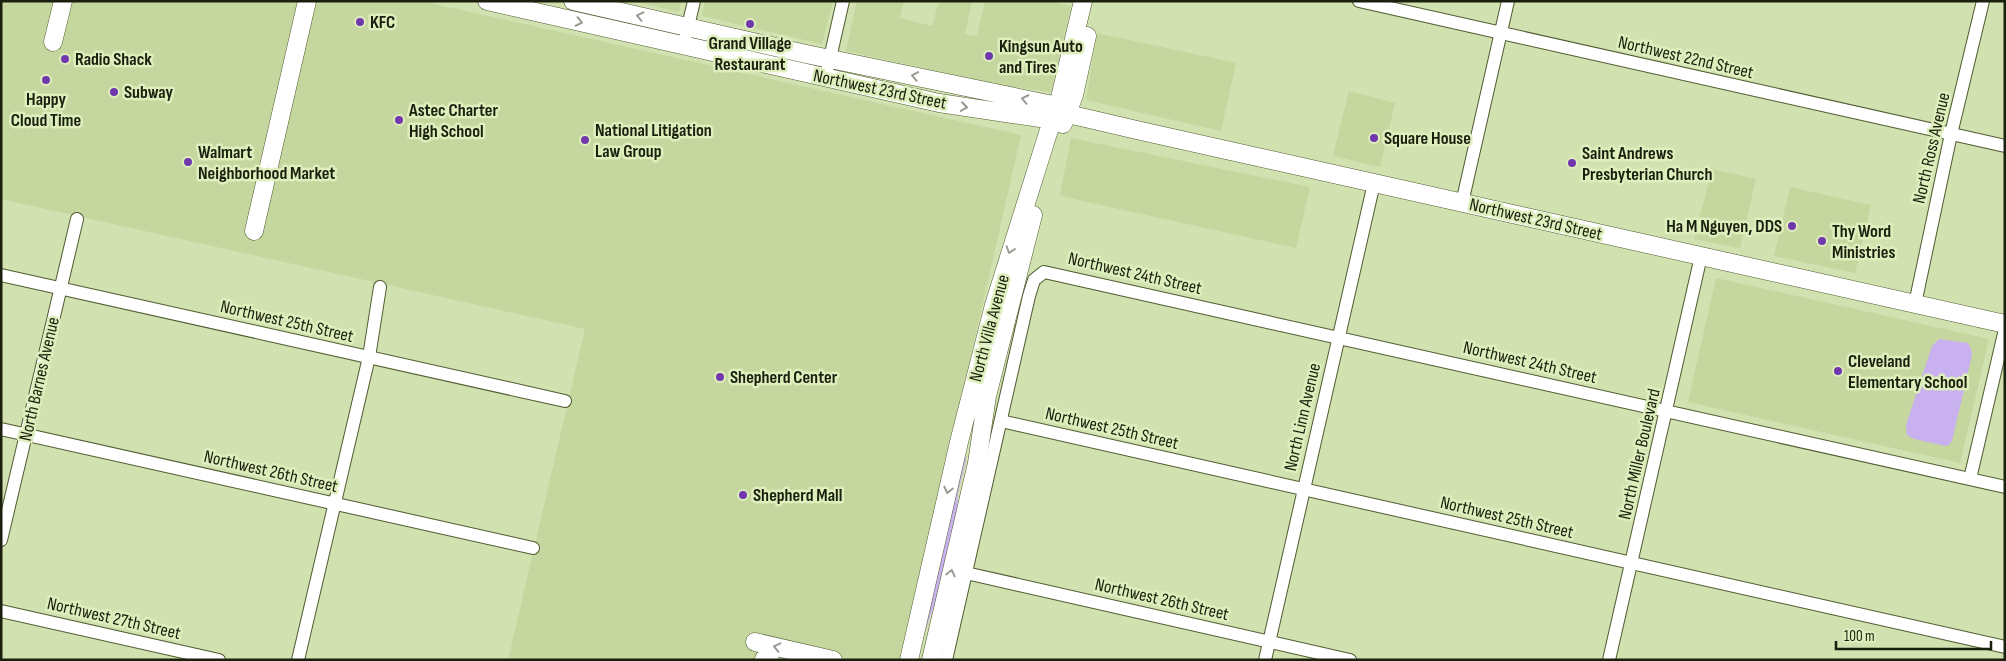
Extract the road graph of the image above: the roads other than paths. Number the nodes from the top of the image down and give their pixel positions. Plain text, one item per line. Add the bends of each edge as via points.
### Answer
1 (62, 1) edge
2 (307, 1) edge
3 (487, 1) edge
4 (573, 1) edge
5 (694, 1) edge
6 (844, 1) edge
7 (1082, 1) edge
8 (1094, 1) edge
9 (1359, 1) edge
10 (1508, 1) edge
11 (1983, 1) edge
12 (556, 9) edge
13 (688, 27) junction
14 (1500, 33) junction
15 (745, 40) junction
16 (53, 42) dead end
17 (684, 46) junction
18 (806, 54) junction
19 (830, 59) junction
20 (782, 68) junction
21 (888, 71) junction
22 (826, 78) junction
23 (943, 82) junction
24 (884, 90) junction
25 (992, 92) junction
26 (939, 103) junction
27 (988, 110) junction
28 (1060, 113) junction
29 (1951, 134) junction
30 (2005, 146) edge
31 (1374, 183) junction
32 (1462, 202) junction
33 (77, 218) dead end
34 (254, 231) dead end
35 (1701, 256) junction
36 (1048, 272) joint
37 (1, 275) edge
38 (380, 287) dead end
39 (60, 288) junction
40 (1915, 304) junction
41 (2005, 324) edge
42 (2005, 329) edge
43 (1338, 337) junction
44 (369, 357) junction
45 (987, 396) junction
46 (565, 401) dead end
47 (1667, 411) junction
48 (1001, 421) junction
49 (1, 429) edge
50 (26, 434) junction
51 (962, 436) junction
52 (977, 463) junction
53 (1970, 479) junction
54 (2005, 487) edge
55 (1304, 489) junction
56 (334, 503) junction
57 (1, 540) edge
58 (533, 548) dead end
59 (1631, 563) junction
60 (966, 573) junction
61 (1, 611) edge
62 (1269, 641) junction
63 (755, 642) dead end
64 (2005, 647) edge
65 (933, 652) edge
66 (219, 660) edge
67 (298, 660) edge
68 (832, 660) edge
69 (909, 660) edge
70 (919, 660) edge
71 (946, 660) edge
72 (1265, 660) edge
73 (1350, 660) edge
74 (1610, 660) edge

1 - 16 main road
2 - 34 main road
3 - 12 main road, Northwest 23rd Street
13 -> 4 main road, Northwest 23rd Street
5 - 13 street
6 - 19 street
7 - 28 main road, North Villa Avenue
8 - 28 main road, North Villa Avenue via 1081,69
9 - 14 street, Northwest 22nd Street
10 - 14 street
11 - 29 street, North Ross Avenue
12 -> 17 main road, Northwest 23rd Street
13 - 15 main road, Northwest 23rd Street
13 - 17 street
14 - 29 street, Northwest 22nd Street
14 - 32 street
15 - 18 main road, Northwest 23rd Street
15 - 20 main road
17 - 20 main road, Northwest 23rd Street
18 - 19 main road, Northwest 23rd Street
18 - 20 main road
19 - 21 main road, Northwest 23rd Street
19 - 22 street
20 - 22 main road, Northwest 23rd Street
23 -> 21 main road, Northwest 23rd Street
21 - 24 main road
22 - 24 main road, Northwest 23rd Street
23 - 25 main road, Northwest 23rd Street
23 - 26 main road
24 - 26 main road, Northwest 23rd Street
25 - 27 main road
28 -> 25 main road, Northwest 23rd Street
26 -> 27 main road, Northwest 23rd Street
27 - 28 main road, Northwest 23rd Street
28 - 31 main road, Northwest 23rd Street
28 - 45 main road, North Villa Avenue via 1058,134 1038,198
28 -> 51 main road, North Villa Avenue via 1001,280
29 - 30 street, Northwest 22nd Street
29 - 40 street, North Ross Avenue
31 - 32 main road, Northwest 23rd Street
31 - 43 street, North Linn Avenue
32 - 35 main road, Northwest 23rd Street
33 - 39 street, North Barnes Avenue
35 - 40 main road, Northwest 23rd Street
35 - 47 street, North Miller Boulevard
36 - 43 street, Northwest 24th Street
36 - 48 street, North Villa Avenue via 1041,274 1032,284
37 - 39 street, Northwest 25th Street
38 - 44 street
39 - 44 street, Northwest 25th Street
39 - 50 street, North Barnes Avenue
40 - 41 main road, Northwest 23rd Street
42 - 53 street
43 - 47 street, Northwest 24th Street
43 - 55 street, North Linn Avenue
44 - 46 street, Northwest 25th Street
44 - 56 street
45 - 51 main road
45 - 52 main road, North Villa Avenue
47 - 53 street, Northwest 24th Street
47 - 59 street, North Miller Boulevard
48 - 55 street, Northwest 25th Street
48 - 60 street, North Villa Avenue
49 - 50 street, Northwest 26th Street
50 - 56 street, Northwest 26th Street
50 - 57 street, North Barnes Avenue
51 - 52 main road
51 -> 69 main road, North Villa Avenue
65 -> 52 main road, North Villa Avenue
53 - 54 street, Northwest 24th Street
55 - 59 street, Northwest 25th Street
55 - 62 street, North Linn Avenue
56 - 58 street, Northwest 26th Street
56 - 67 street
59 - 64 street, Northwest 25th Street
59 - 74 street, North Miller Boulevard
60 - 62 street, Northwest 26th Street
60 - 71 street, North Villa Avenue
61 - 66 street, Northwest 27th Street
62 - 72 street, North Linn Avenue
62 - 73 street, Northwest 26th Street
68 -> 63 main road
65 - 70 main road via 922,653

